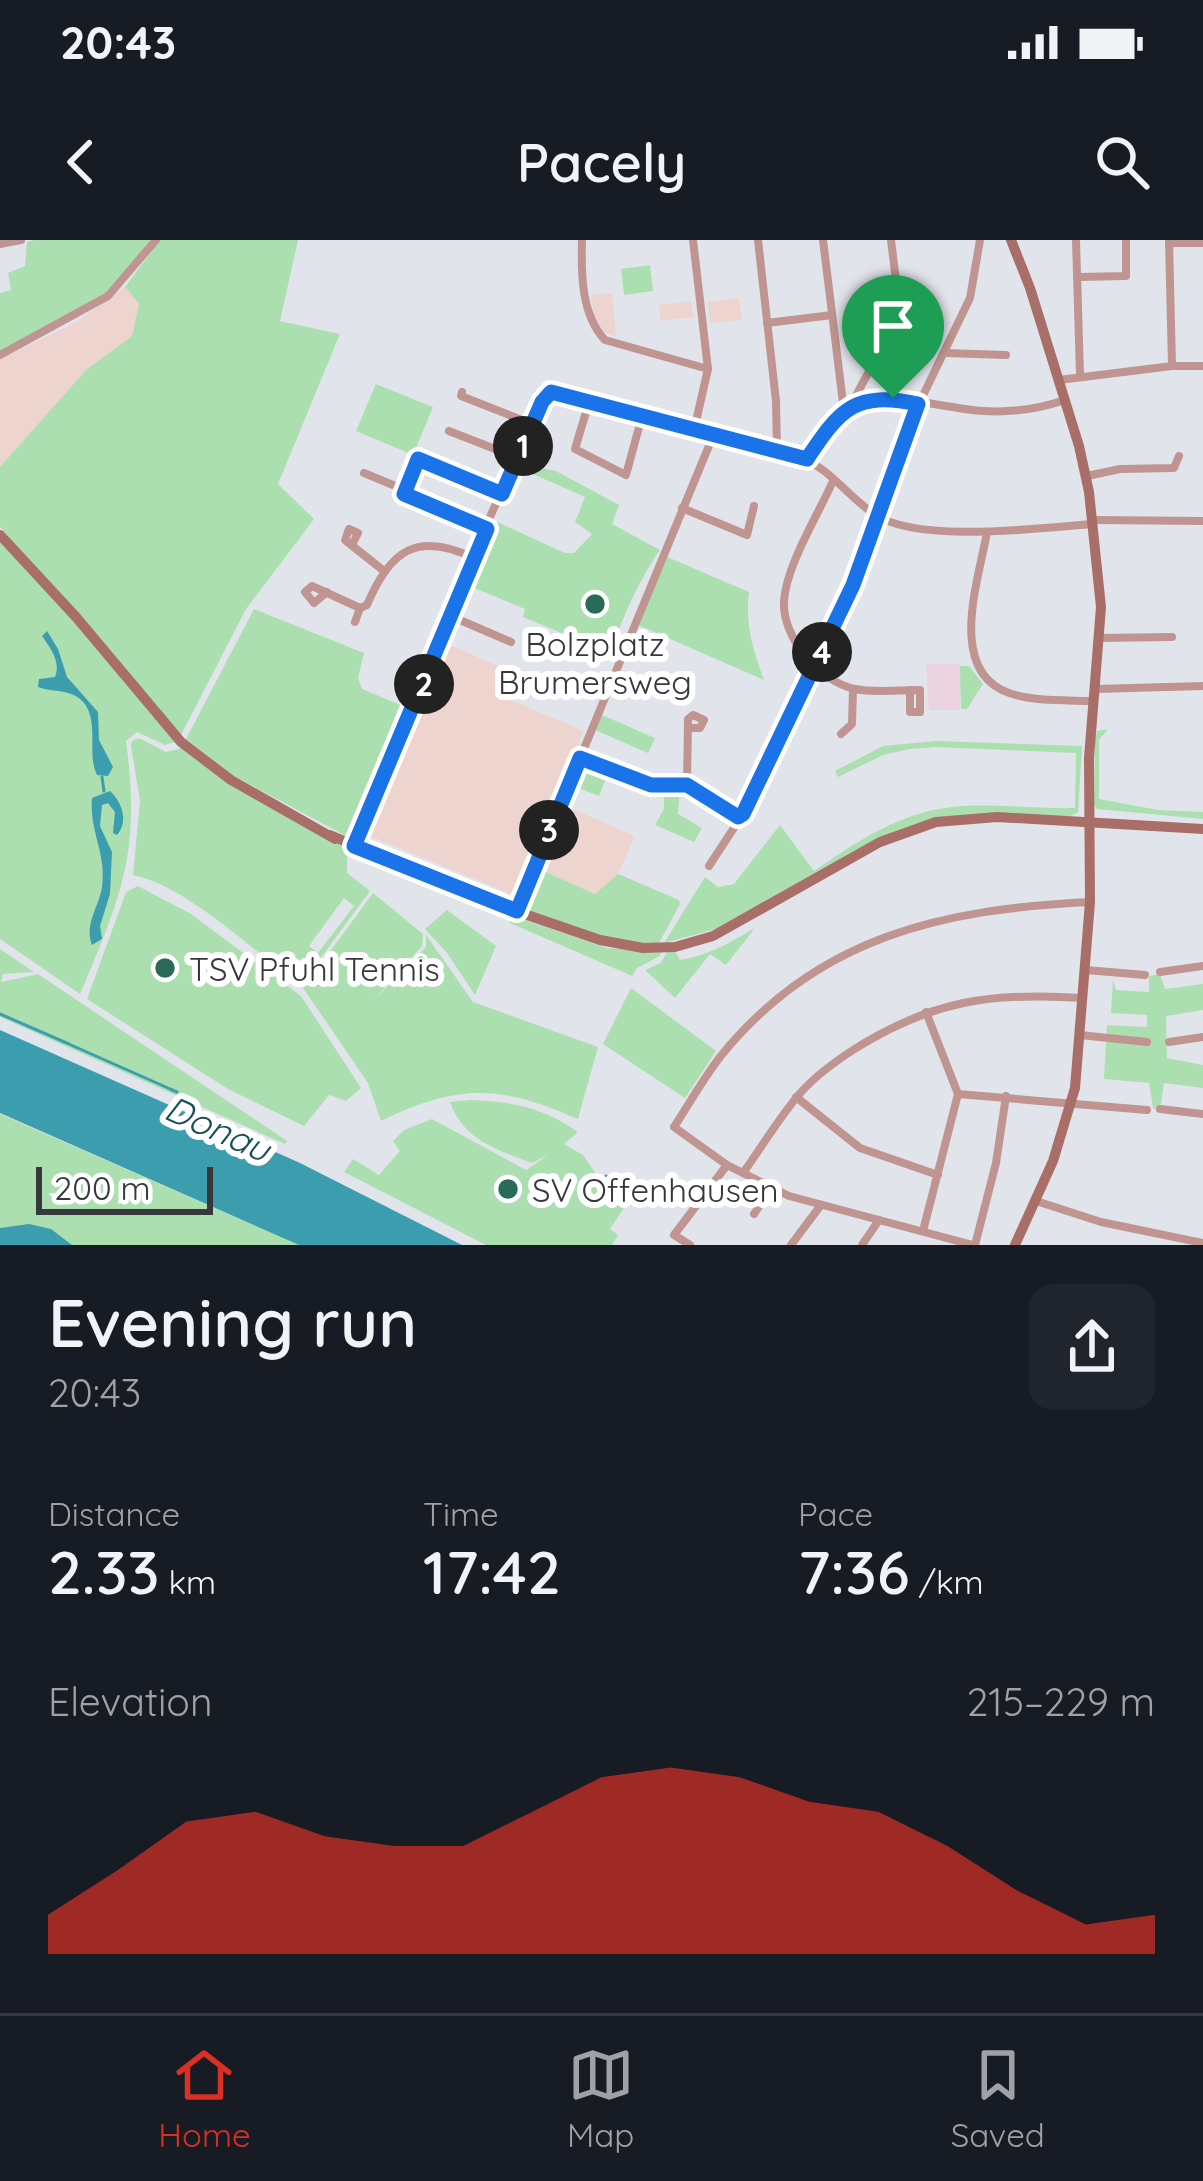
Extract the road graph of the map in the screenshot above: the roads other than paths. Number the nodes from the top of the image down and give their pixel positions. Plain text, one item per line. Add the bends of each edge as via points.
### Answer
1 (21, 240) edge
2 (156, 240) edge
3 (582, 240) edge
4 (693, 240) edge
5 (758, 240) edge
6 (823, 240) edge
7 (892, 240) edge
8 (980, 240) edge
9 (1011, 240) edge
10 (1076, 240) edge
11 (1126, 240) edge
12 (1169, 241) edge
13 (1203, 243) edge
14 (0, 244) edge
15 (1078, 278) junction
16 (832, 315) junction
17 (766, 323) junction
18 (945, 353) junction
19 (0, 355) edge
20 (1006, 355) dead end
21 (1172, 366) junction
22 (1203, 366) edge
23 (708, 369) junction
24 (1080, 375) junction
25 (1059, 380) junction
26 (463, 392) dead end
27 (1065, 400) junction
28 (589, 402) junction
29 (918, 404) junction
30 (847, 409) junction
31 (642, 416) junction
32 (532, 424) junction
33 (449, 430) dead end
34 (694, 430) junction
35 (713, 435) junction
36 (777, 452) junction
37 (1179, 456) dead end
38 (518, 458) junction
39 (807, 459) junction
40 (364, 473) dead end
41 (1087, 476) junction
42 (833, 482) junction
43 (405, 490) junction
44 (502, 494) junction
45 (754, 506) dead end
46 (682, 508) junction
47 (879, 517) junction
48 (1203, 521) edge
49 (1092, 522) junction
50 (487, 529) junction
51 (988, 532) junction
52 (0, 535) edge
53 (353, 543) dead end
54 (473, 557) junction
55 (383, 571) junction
56 (327, 592) dead end
57 (360, 608) junction
58 (453, 617) junction
59 (355, 622) dead end
60 (1172, 637) dead end
61 (1099, 638) junction
62 (512, 642) dead end
63 (816, 665) junction
64 (1203, 686) edge
65 (853, 689) junction
66 (910, 690) dead end
67 (1095, 695) junction
68 (688, 728) dead end
69 (841, 734) dead end
70 (580, 758) junction
71 (687, 785) junction
72 (738, 817) junction
73 (1088, 822) junction
74 (1118, 823) junction
75 (1203, 829) edge
76 (354, 846) junction
77 (1090, 861) junction
78 (709, 866) dead end
79 (1090, 902) junction
80 (517, 911) junction
81 (1203, 966) edge
82 (1085, 970) junction
83 (1160, 972) dead end
84 (1145, 975) dead end
85 (1083, 998) junction
86 (926, 1012) junction
87 (1080, 1035) junction
88 (1203, 1037) edge
89 (1147, 1042) dead end
90 (1169, 1042) dead end
91 (958, 1094) junction
92 (1006, 1096) junction
93 (796, 1097) junction
94 (1073, 1102) junction
95 (1160, 1109) dead end
96 (1147, 1110) dead end
97 (1203, 1114) edge
98 (727, 1165) junction
99 (743, 1173) junction
100 (938, 1175) junction
101 (771, 1188) junction
102 (1036, 1201) junction
103 (821, 1205) junction
104 (754, 1214) dead end
105 (879, 1220) junction
106 (923, 1231) junction
107 (1203, 1243) edge
108 (690, 1245) edge
109 (790, 1245) edge
110 (862, 1245) edge
111 (974, 1245) edge
112 (1015, 1245) edge

1 - 14 street
2 - 19 street via 108,296
3 - 23 street via 596,331
4 - 23 street
5 - 17 street
6 - 16 street
7 - 30 street via 900,313
8 - 18 street via 970,298
9 - 25 street
10 - 15 street
11 - 15 street via 1126,276
12 - 13 street
12 - 21 street
15 - 24 street
16 - 17 street
16 - 30 street
17 - 36 street
18 - 20 street
18 - 29 street
21 - 22 street
21 - 24 street
23 - 34 street
24 - 25 street
25 - 27 street
26 - 32 street
27 - 29 street via 1005,411
27 - 41 street
28 - 31 street
28 - 31 street via 572,447 626,475
28 - 32 street via 551,392
29 - 30 street via 885,398
29 - 47 street
30 - 39 street
31 - 34 street
32 - 38 street
33 - 38 street
34 - 35 street
35 - 36 street
35 - 46 street
36 - 39 street
37 - 41 street via 1174,468
38 - 44 street
39 - 42 street
40 - 43 street
41 - 49 street
42 - 47 street
42 - 63 street via 784,599 788,628
43 - 44 street via 418,459
43 - 50 street
44 - 50 street
45 - 46 street via 747,535
46 - 70 street
47 - 51 street
47 - 63 street
48 - 49 street
49 - 51 street
49 - 61 street
50 - 54 street
51 - 67 street via 971,637 980,672 1014,695
52 - 76 street via 181,742 231,780
53 - 55 street
54 - 55 street via 422,544
54 - 58 street
55 - 57 street
56 - 57 street
57 - 59 street
58 - 62 street
58 - 76 street
60 - 61 street
61 - 67 street
63 - 65 street
63 - 72 street
64 - 67 street
65 - 66 street
65 - 69 street via 852,724
67 - 73 street
68 - 71 street
70 - 71 street via 647,784
70 - 80 street
71 - 72 street
72 - 78 street
73 - 74 street
73 - 77 street
73 - 80 street via 936,821 880,842 713,936 675,947 617,945
74 - 75 street
74 - 77 street via 1096,838
76 - 80 street
77 - 79 street
79 - 82 street
79 - 98 street via 942,918 805,980 743,1031 674,1126
81 - 83 street
82 - 84 street
82 - 85 street
85 - 86 street via 1002,995
85 - 87 street
86 - 91 street
86 - 93 street via 836,1061
87 - 89 street
87 - 94 street
88 - 90 street
91 - 92 street
91 - 100 street
92 - 94 street
92 - 111 street
93 - 99 street
93 - 100 street via 861,1148
94 - 96 street
94 - 102 street
95 - 97 street
98 - 99 street
98 - 108 street via 674,1234
99 - 101 street
100 - 106 street
101 - 103 street
101 - 104 street
102 - 107 street
102 - 112 street
103 - 105 street
103 - 109 street
105 - 106 street
105 - 110 street
106 - 111 street

